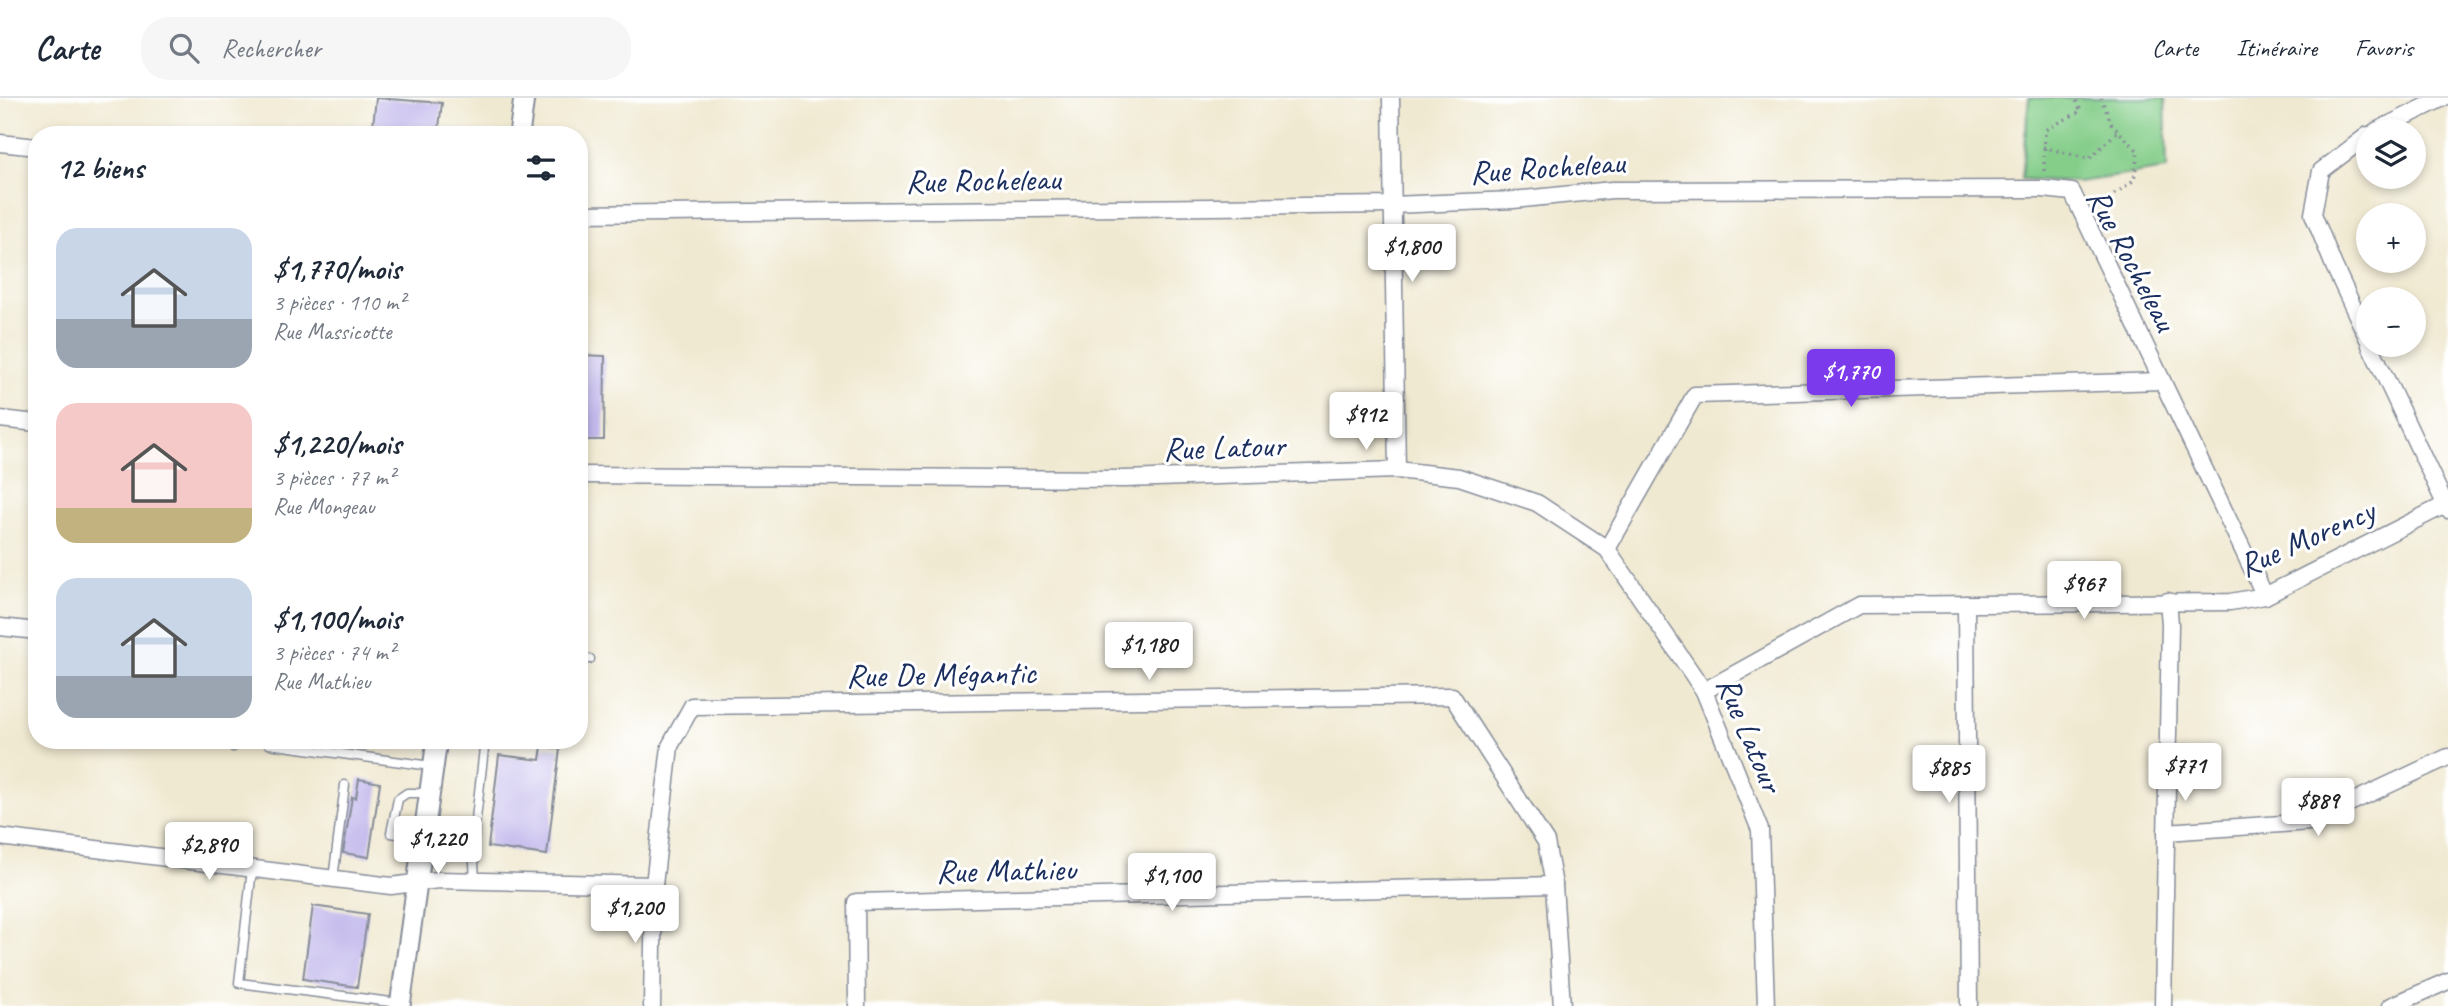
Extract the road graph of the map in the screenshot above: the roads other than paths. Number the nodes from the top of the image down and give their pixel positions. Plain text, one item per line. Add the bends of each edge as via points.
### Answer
1 (524, 98) edge
2 (1391, 98) edge
3 (2438, 99) edge
4 (2399, 119) edge
5 (520, 126) edge
6 (0, 143) edge
7 (2356, 144) edge
8 (28, 146) edge
9 (1392, 205) junction
10 (588, 214) edge
11 (2356, 314) edge
12 (2376, 357) edge
13 (2162, 381) junction
14 (0, 419) edge
15 (28, 422) edge
16 (1397, 470) junction
17 (588, 475) edge
18 (2447, 507) edge
19 (1607, 549) junction
20 (2264, 596) junction
21 (2168, 601) junction
22 (1966, 604) junction
23 (0, 627) edge
24 (28, 630) edge
25 (1704, 691) junction
26 (306, 749) edge
27 (436, 749) edge
28 (484, 749) edge
29 (2448, 757) edge
30 (433, 766) junction
31 (345, 785) dead end
32 (430, 793) junction
33 (2166, 832) junction
34 (0, 837) edge
35 (423, 838) junction
36 (252, 869) junction
37 (334, 879) junction
38 (475, 881) junction
39 (417, 883) junction
40 (654, 885) junction
41 (1554, 885) junction
42 (2448, 981) edge
43 (401, 1005) edge
44 (652, 1006) edge
45 (857, 1006) edge
46 (1562, 1006) edge
47 (1766, 1006) edge
48 (1969, 1006) edge
49 (2162, 1006) edge
50 (2391, 1006) edge

1 - 5 street
2 - 9 street
3 - 4 street
6 - 8 street
7 - 11 street via 2322,171 2313,214
9 - 10 street, Rue Rocheleau
9 - 13 street, Rue Rocheleau via 1612,190 2072,192
9 - 16 street
12 - 18 street
13 - 19 street via 1695,395
13 - 20 street, Rue Rocheleau
14 - 15 street
16 - 17 street, Rue Latour via 1125,478
16 - 19 street, Rue Latour via 1460,477 1537,503
18 - 20 street, Rue Morency
19 - 25 street, Rue Latour
20 - 21 street, Rue Morency via 2230,602
21 - 22 street, Rue Morency
21 - 33 street
22 - 25 street, Rue Morency via 1859,605
22 - 48 street
23 - 24 street
25 - 47 street, Rue Latour via 1760,830
26 - 30 lane
27 - 30 street
28 - 38 lane via 473,845
29 - 33 street via 2309,822
30 - 32 street
31 - 37 lane
32 - 35 street
32 - 35 lane via 412,792 395,804 391,833
33 - 49 street
34 - 36 street
35 - 39 street
36 - 37 street
36 - 43 lane via 239,983
37 - 39 street via 397,887
38 - 39 street
38 - 40 street
39 - 43 street
40 - 41 street, Rue De Mégantic via 670,746 692,706 1452,696 1546,842
40 - 44 street, Rue De Mégantic
41 - 45 street, Rue Mathieu via 856,902
41 - 46 street, Rue De Mégantic
42 - 50 street

